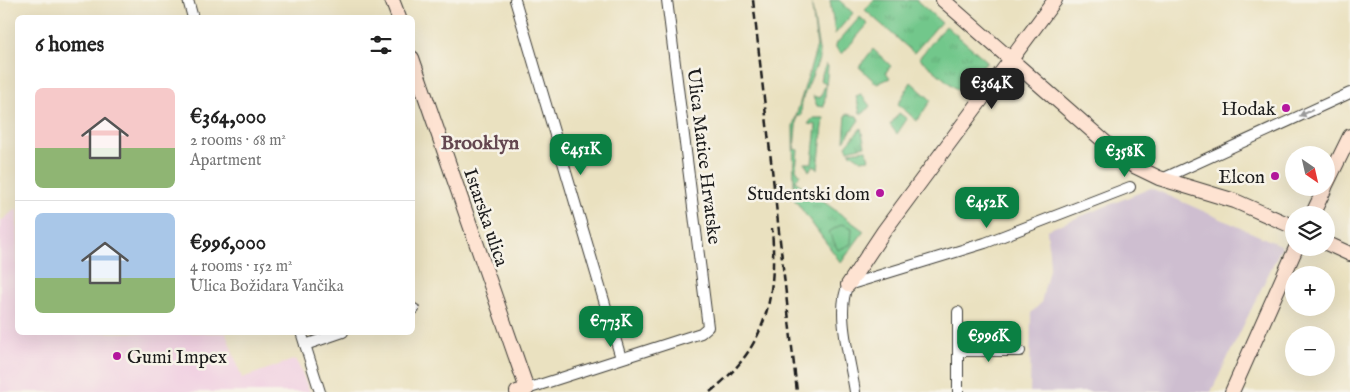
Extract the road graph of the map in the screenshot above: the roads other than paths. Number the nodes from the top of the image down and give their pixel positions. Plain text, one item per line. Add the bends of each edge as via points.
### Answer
1 (188, 0) edge
2 (392, 0) edge
3 (515, 0) edge
4 (667, 0) edge
5 (944, 0) edge
6 (1055, 0) edge
7 (192, 15) edge
8 (397, 15) edge
9 (1012, 59) junction
10 (415, 67) edge
11 (1350, 93) edge
12 (1350, 136) edge
13 (1335, 167) edge
14 (1162, 179) junction
15 (1130, 187) dead end
16 (1285, 223) edge
17 (1335, 247) edge
18 (1350, 254) edge
19 (1292, 256) edge
20 (848, 285) junction
21 (958, 312) dead end
22 (302, 335) edge
23 (334, 335) edge
24 (305, 345) junction
25 (959, 351) junction
26 (1020, 351) dead end
27 (621, 358) junction
28 (522, 390) edge
29 (320, 392) edge
30 (855, 392) edge
31 (958, 392) edge
32 (1232, 392) edge

1 - 7 street
2 - 8 street
3 - 27 street
4 - 27 street, Ulica Matice Hrvatske via 708,327 705,331
5 - 9 street
6 - 9 street
9 - 14 street via 1130,164
9 - 20 street
10 - 28 street, Istarska ulica
11 -> 14 street
12 - 13 street
14 - 16 street via 1235,201
15 - 20 street via 985,243
17 - 18 street
19 - 32 street
20 - 30 street via 843,309
21 - 25 street
22 - 24 street
23 - 24 street
24 - 29 street
25 - 26 street
25 - 31 street
27 - 28 street

